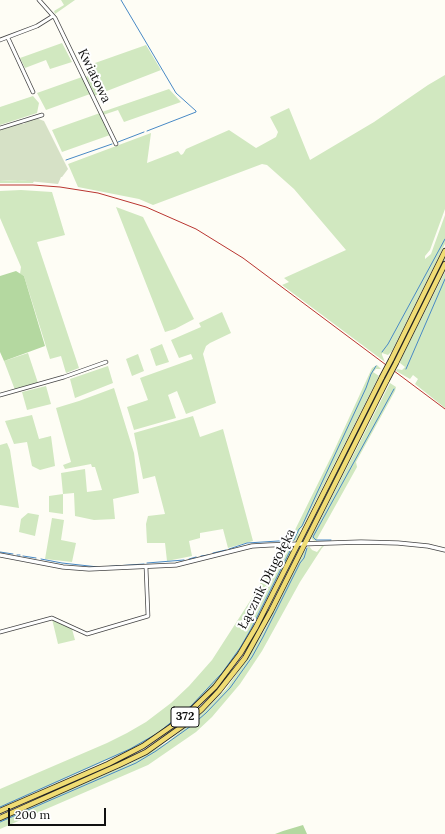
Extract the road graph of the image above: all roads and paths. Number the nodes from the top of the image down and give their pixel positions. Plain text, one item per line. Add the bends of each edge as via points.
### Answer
1 (39, 0) edge
2 (53, 16) junction
3 (8, 38) junction
4 (0, 40) edge
5 (33, 92) dead end
6 (42, 114) dead end
7 (0, 128) edge
8 (116, 144) dead end
9 (445, 251) edge
10 (445, 264) edge
11 (106, 362) dead end
12 (0, 395) edge
13 (305, 543) junction
14 (298, 544) junction
15 (445, 550) edge
16 (0, 555) edge
17 (146, 567) junction
18 (0, 632) edge
19 (0, 811) edge
20 (0, 818) edge

1 - 2 street, Kwiatowa
2 - 3 street
2 - 8 street, Kwiatowa
3 - 4 street
3 - 5 street
6 - 7 street
9 - 14 main road, Łącznik Długołęka / 372, bridge
10 - 13 main road, Łącznik Długołęka / 372, bridge
11 - 12 street
13 - 14 street
13 - 15 street via 398,543
13 - 20 main road, Łącznik Długołęka / 372 via 245,658 196,715 170,736 138,756
14 - 17 street via 252,546 176,565
14 - 19 main road, Łącznik Długołęka / 372 via 246,645 220,681 195,708 168,730 131,753
16 - 17 street via 89,570
17 - 18 street via 148,616 87,634 52,618

